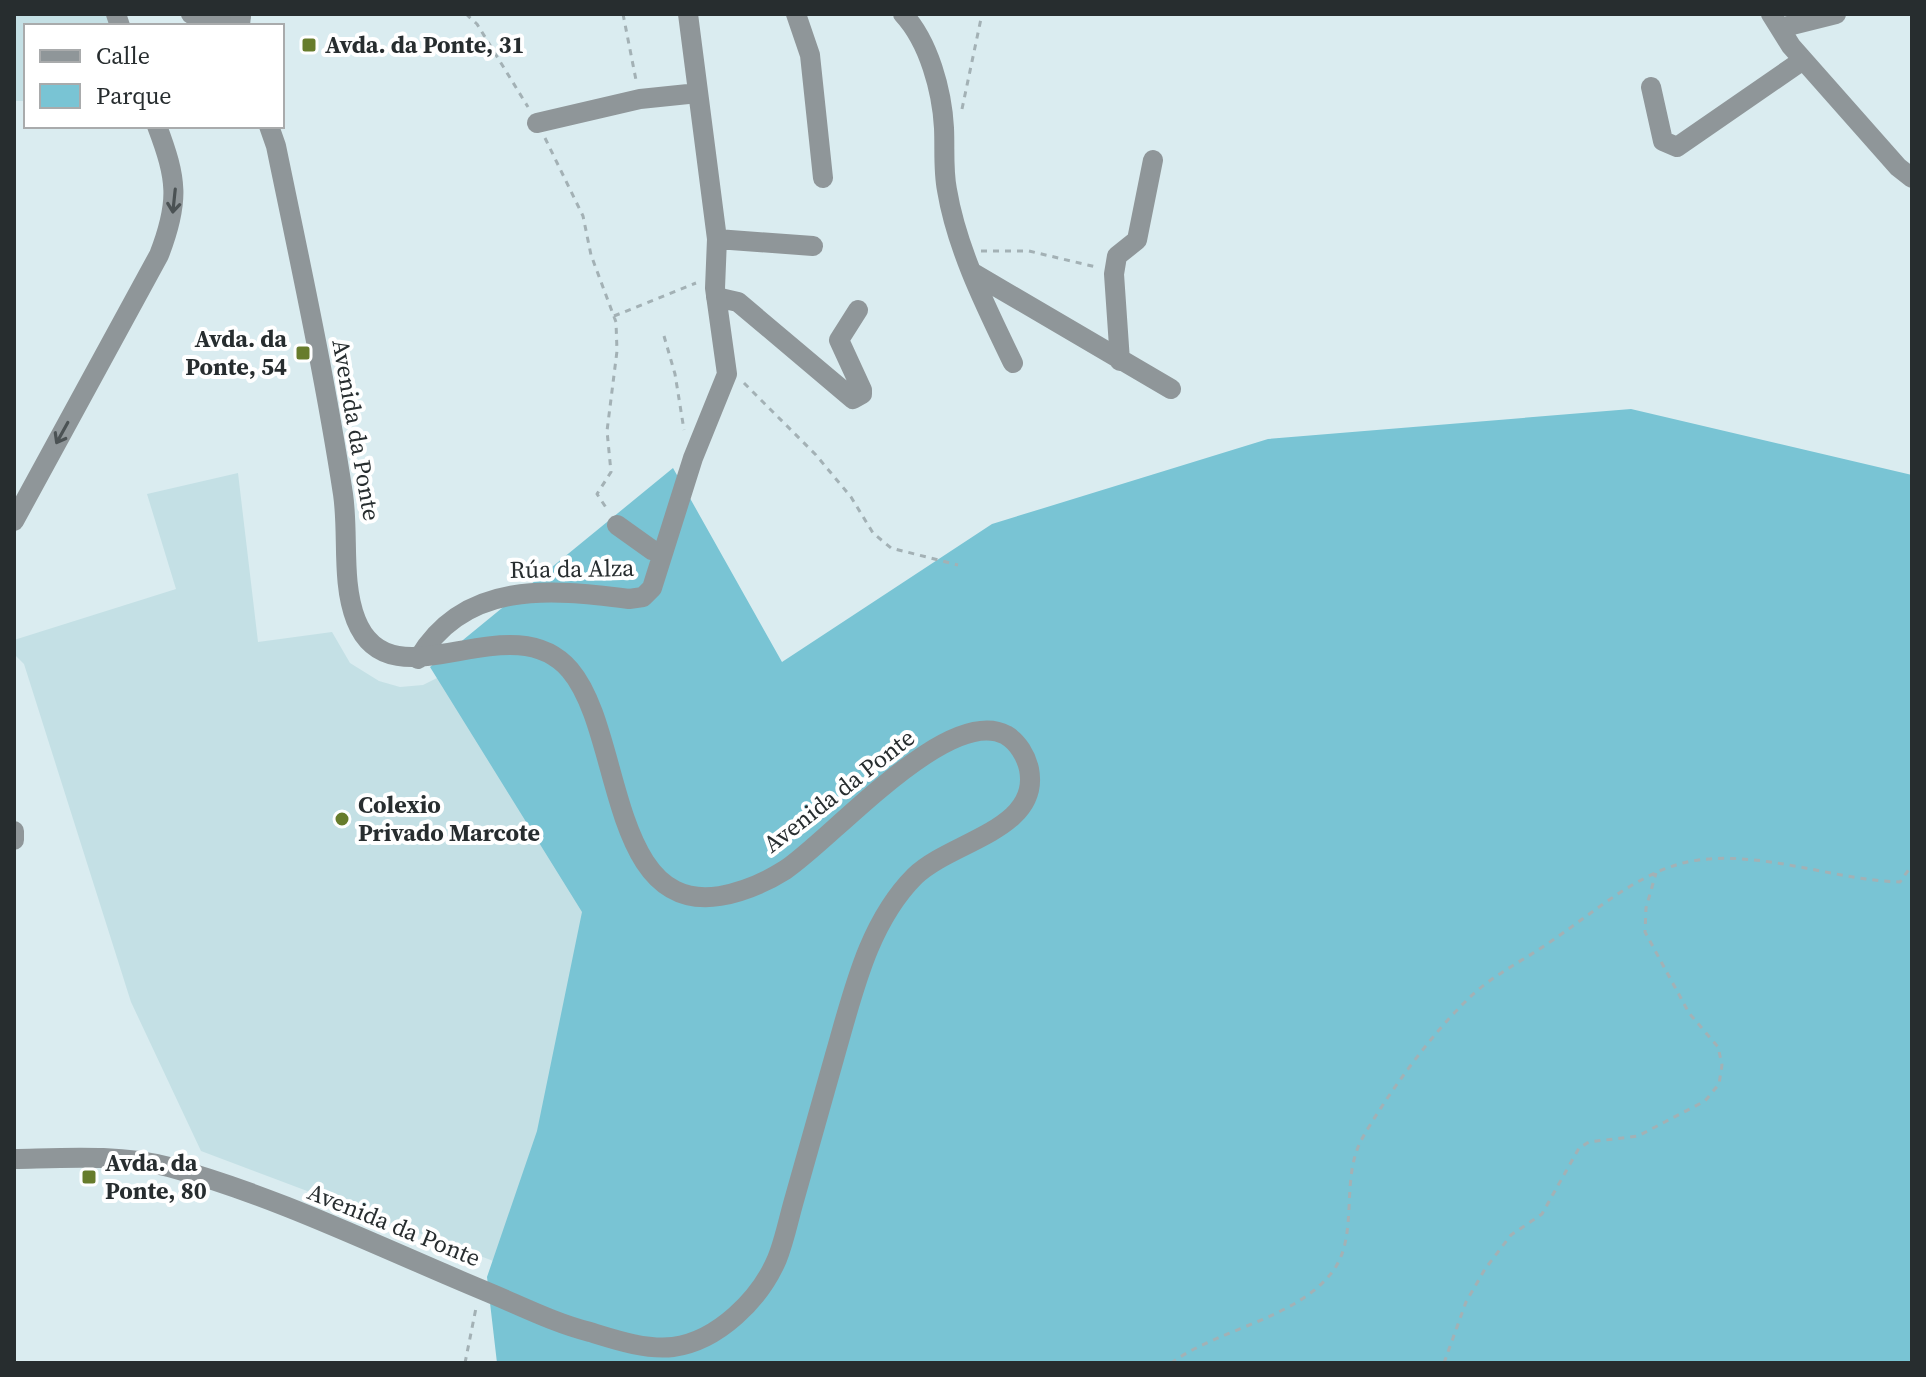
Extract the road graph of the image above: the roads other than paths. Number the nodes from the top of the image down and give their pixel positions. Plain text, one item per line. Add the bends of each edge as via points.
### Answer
1 (191, 14) edge
2 (689, 14) edge
3 (796, 14) edge
4 (903, 14) edge
5 (1836, 14) edge
6 (240, 19) edge
7 (1775, 21) edge
8 (1803, 60) junction
9 (1651, 87) dead end
10 (698, 93) junction
11 (537, 123) road end
12 (158, 128) edge
13 (270, 128) edge
14 (1153, 160) dead end
15 (823, 178) dead end
16 (1912, 178) edge
17 (717, 239) junction
18 (813, 246) dead end
19 (973, 273) junction
20 (716, 297) junction
21 (858, 310) dead end
22 (1120, 361) junction
23 (1013, 363) dead end
24 (1171, 389) dead end
25 (15, 515) edge
26 (617, 525) road end
27 (663, 553) junction
28 (418, 659) junction
29 (14, 831) edge
30 (14, 840) edge
31 (14, 1159) edge

1 - 6 street
2 - 10 street
3 - 15 street via 810,55
4 - 19 street via 918,30 932,74 944,124 947,190
5 - 7 street
7 - 8 street
8 - 9 street via 1677,147 1663,141
8 - 16 street
10 - 11 street via 640,99
10 - 17 street
12 -> 25 street via 174,170 170,228
13 - 28 street, Avenida da Ponte via 337,460 355,618 373,646
14 - 22 street via 1137,240 1117,256 1115,267
17 - 18 street
17 - 20 street
19 - 22 street
19 - 23 street
20 - 21 street via 738,302 853,399 862,390 839,340
20 - 27 street, Rúa da Alza via 727,374
22 - 24 street
26 - 27 street
27 - 28 street, Rúa da Alza via 652,588 643,597 539,592 494,597 462,613 429,640
28 - 31 street, Avenida da Ponte via 495,644 548,650 572,672 591,704 646,868 680,896 723,896 790,867 906,768 968,732 990,730 1007,736 1027,760 1028,799 1018,815 932,861 893,902 861,966 776,1262 738,1315 676,1347 644,1346 579,1330 251,1194 163,1165 94,1157
29 - 30 street

